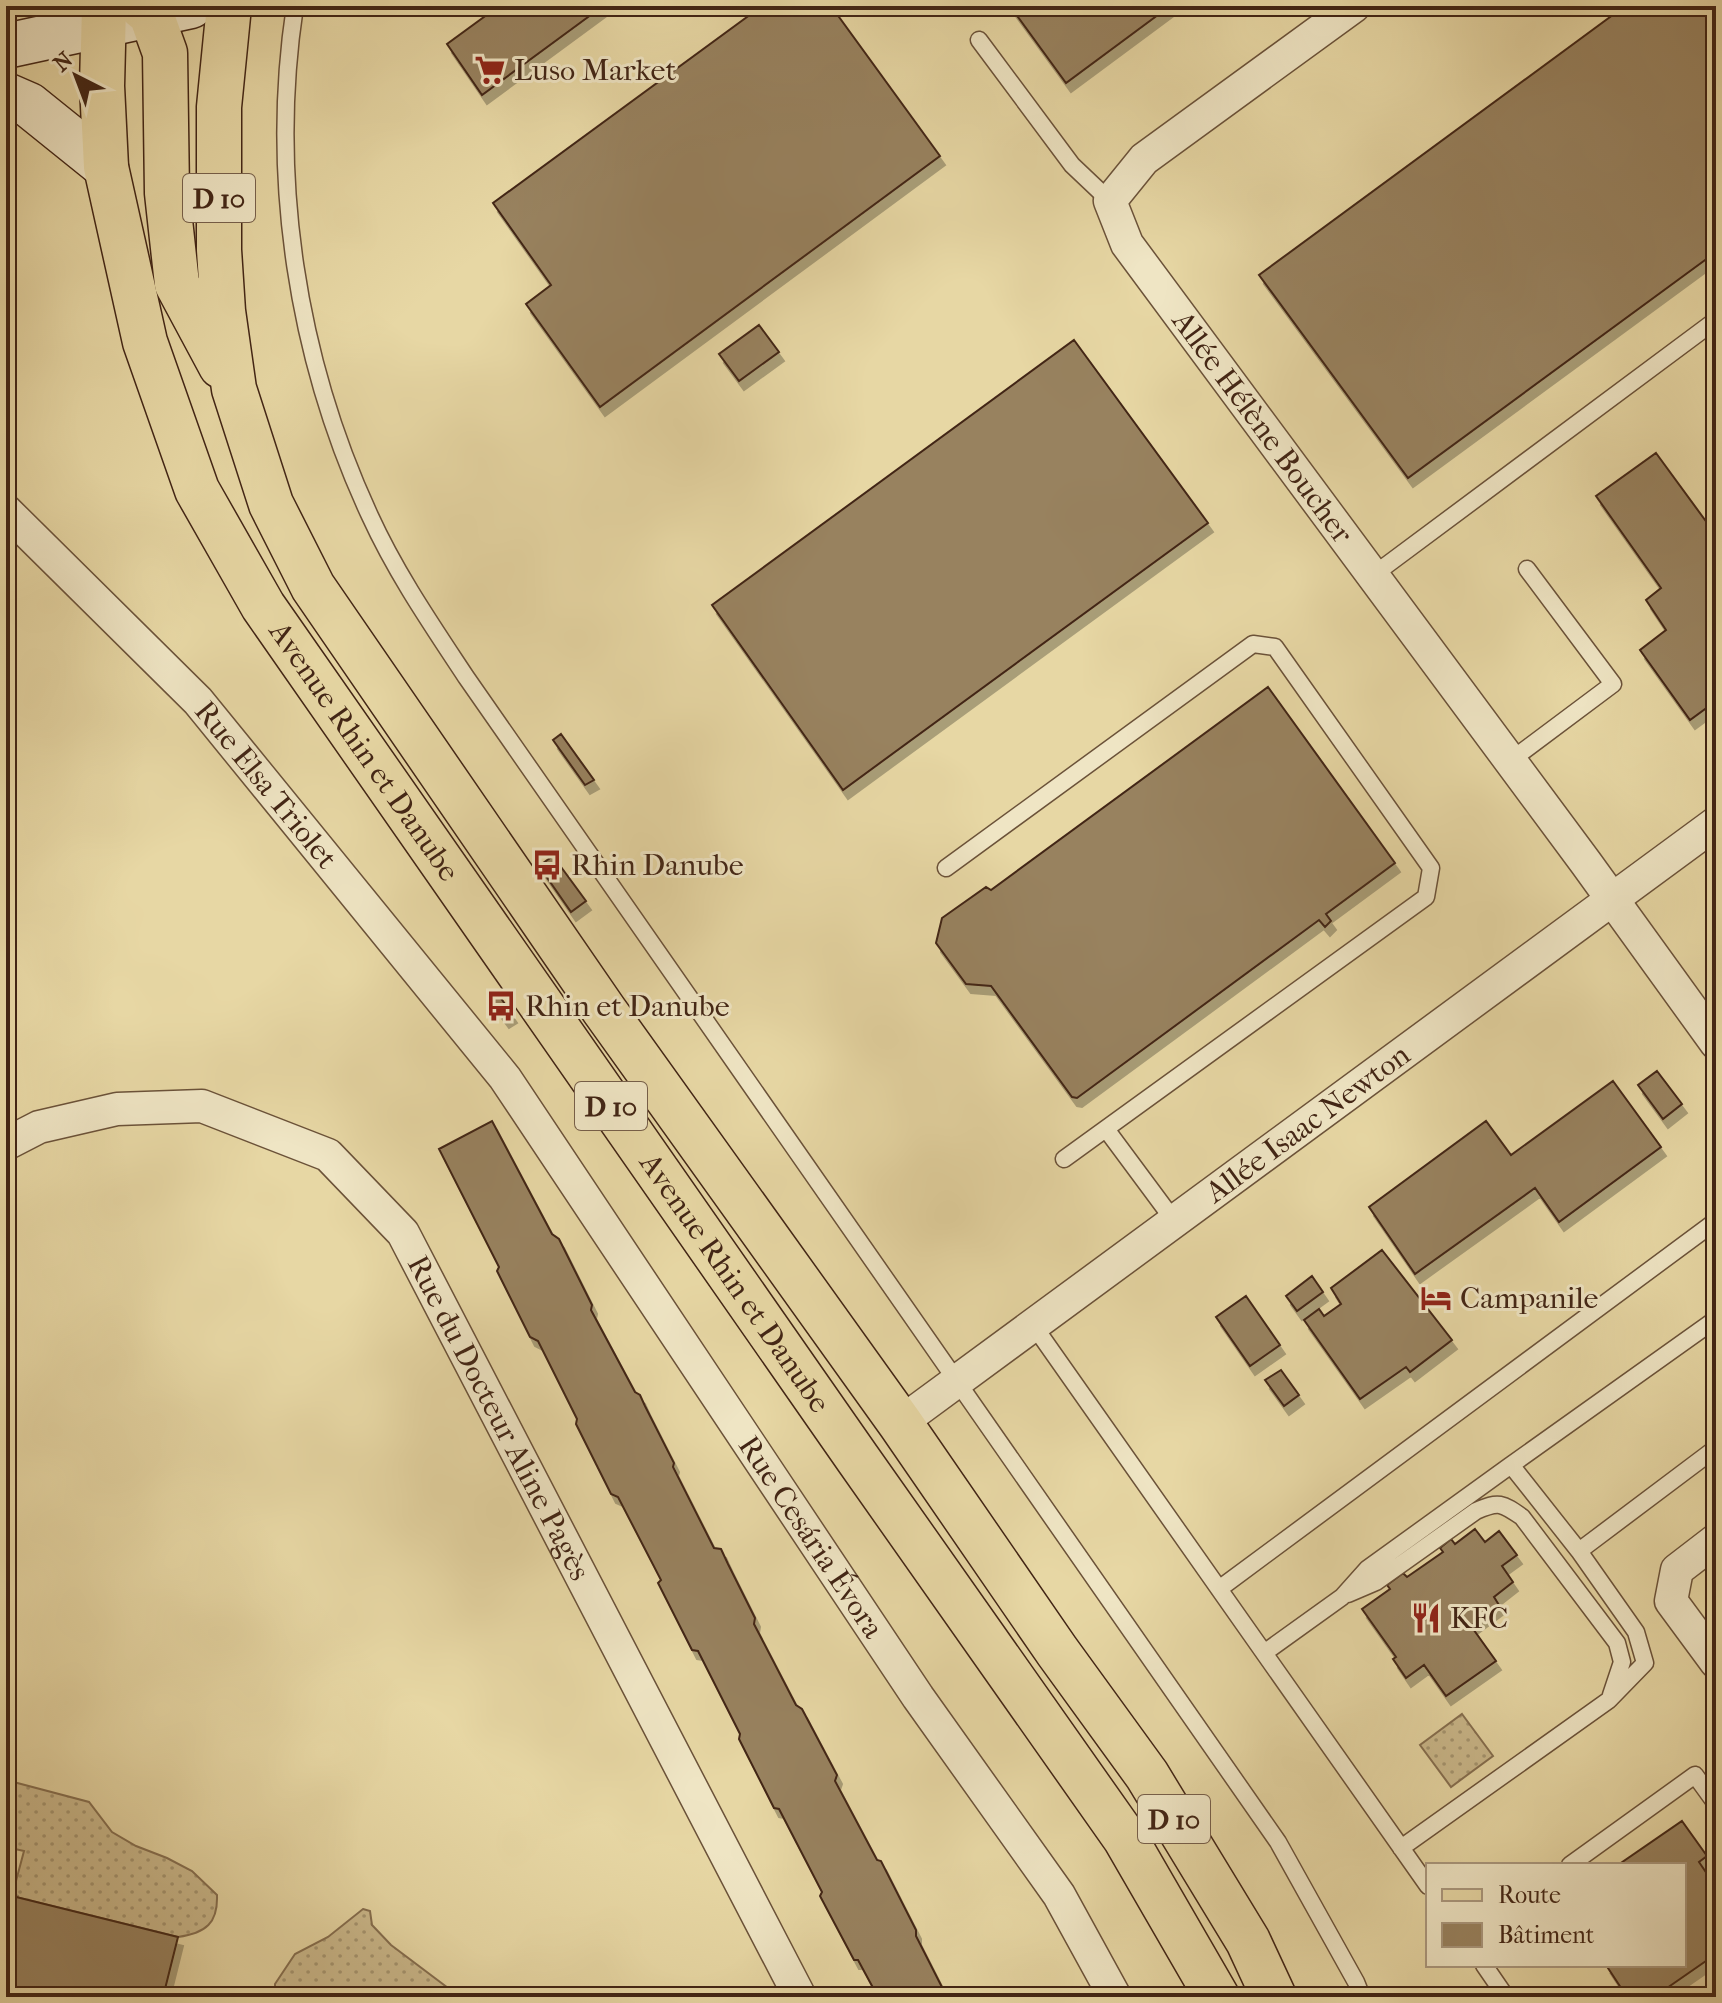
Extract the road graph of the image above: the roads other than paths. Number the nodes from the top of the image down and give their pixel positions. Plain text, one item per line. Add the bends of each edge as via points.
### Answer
1 (229, 6) edge
2 (295, 6) edge
3 (1354, 6) edge
4 (138, 11) edge
5 (979, 40) dead end
6 (6, 46) edge
7 (6, 95) edge
8 (106, 167) junction
9 (1110, 201) junction
10 (1716, 320) edge
11 (234, 389) junction
12 (6, 511) edge
13 (1527, 569) dead end
14 (1372, 576) junction
15 (1510, 761) junction
16 (1716, 823) edge
17 (946, 868) dead end
18 (1613, 900) junction
19 (1716, 1043) edge
20 (505, 1078) joint
21 (1106, 1129) junction
22 (6, 1144) edge
23 (1064, 1159) dead end
24 (1716, 1221) edge
25 (1175, 1222) junction
26 (1716, 1319) edge
27 (1034, 1326) junction
28 (958, 1382) junction
29 (900, 1423) junction
30 (1716, 1448) edge
31 (1511, 1465) junction
32 (1716, 1540) edge
33 (1579, 1551) junction
34 (1219, 1589) junction
35 (1342, 1597) junction
36 (1264, 1653) junction
37 (1716, 1662) edge
38 (1609, 1700) junction
39 (1716, 1804) edge
40 (1401, 1848) junction
41 (1573, 1863) edge
42 (1426, 1883) edge
43 (1485, 1967) edge
44 (800, 1997) edge
45 (1115, 1997) edge
46 (1217, 1997) edge
47 (1274, 1997) edge
48 (1362, 1997) edge
49 (1506, 1997) edge

1 - 11 main road, D 10 via 219,107 219,250
2 - 28 lane via 286,120 297,268 324,390 370,516 403,581 466,677
3 - 9 street via 1144,159
4 - 6 main road
4 - 8 main road, D 10 via 102,86
4 - 11 main road via 165,53 167,193 177,284
5 - 9 lane via 1072,165
7 - 8 main road via 29,105
8 - 46 main road, Avenue Rhin et Danube / D 10 via 145,342 197,490 263,606 1125,1838
9 - 14 street, Allée Hélène Boucher via 1127,244
10 - 14 lane
11 - 29 main road, Avenue Rhin et Danube / D 10 via 271,504 313,587 610,1018
12 - 20 street, Rue Elsa Triolet via 198,701
13 - 15 lane via 1613,684
14 - 15 street, Allée Hélène Boucher
15 - 18 street, Allée Hélène Boucher
16 - 18 street, Allée Isaac Newton
17 - 21 lane via 1253,644 1275,647 1431,868 1426,897
18 - 19 street, Allée Hélène Boucher
18 - 25 street, Allée Isaac Newton
20 - 45 street, Rue Cesária Évora via 918,1697 1059,1895
21 - 23 lane
21 - 25 lane
22 - 44 street, Rue du Docteur Aline Pagès via 39,1127 117,1109 202,1106 328,1155 403,1233
24 - 34 lane
25 - 27 street, Allée Isaac Newton
26 - 31 lane
27 - 28 street, Allée Isaac Newton
27 - 34 lane
28 - 29 street, Allée Isaac Newton
28 - 48 lane via 1278,1842
29 - 47 main road, Avenue Rhin et Danube / D 10 via 1147,1775 1248,1941
30 - 33 lane
31 - 33 lane
31 - 35 lane via 1367,1569
32 - 37 street via 1677,1570 1671,1601
33 - 38 lane via 1636,1632 1645,1663
34 - 36 lane
35 - 36 lane
35 - 38 lane via 1376,1582 1476,1511 1504,1505 1522,1517 1617,1643 1622,1662
36 - 40 lane
38 - 40 lane
39 - 41 lane via 1695,1775
40 - 42 lane
43 - 49 lane

